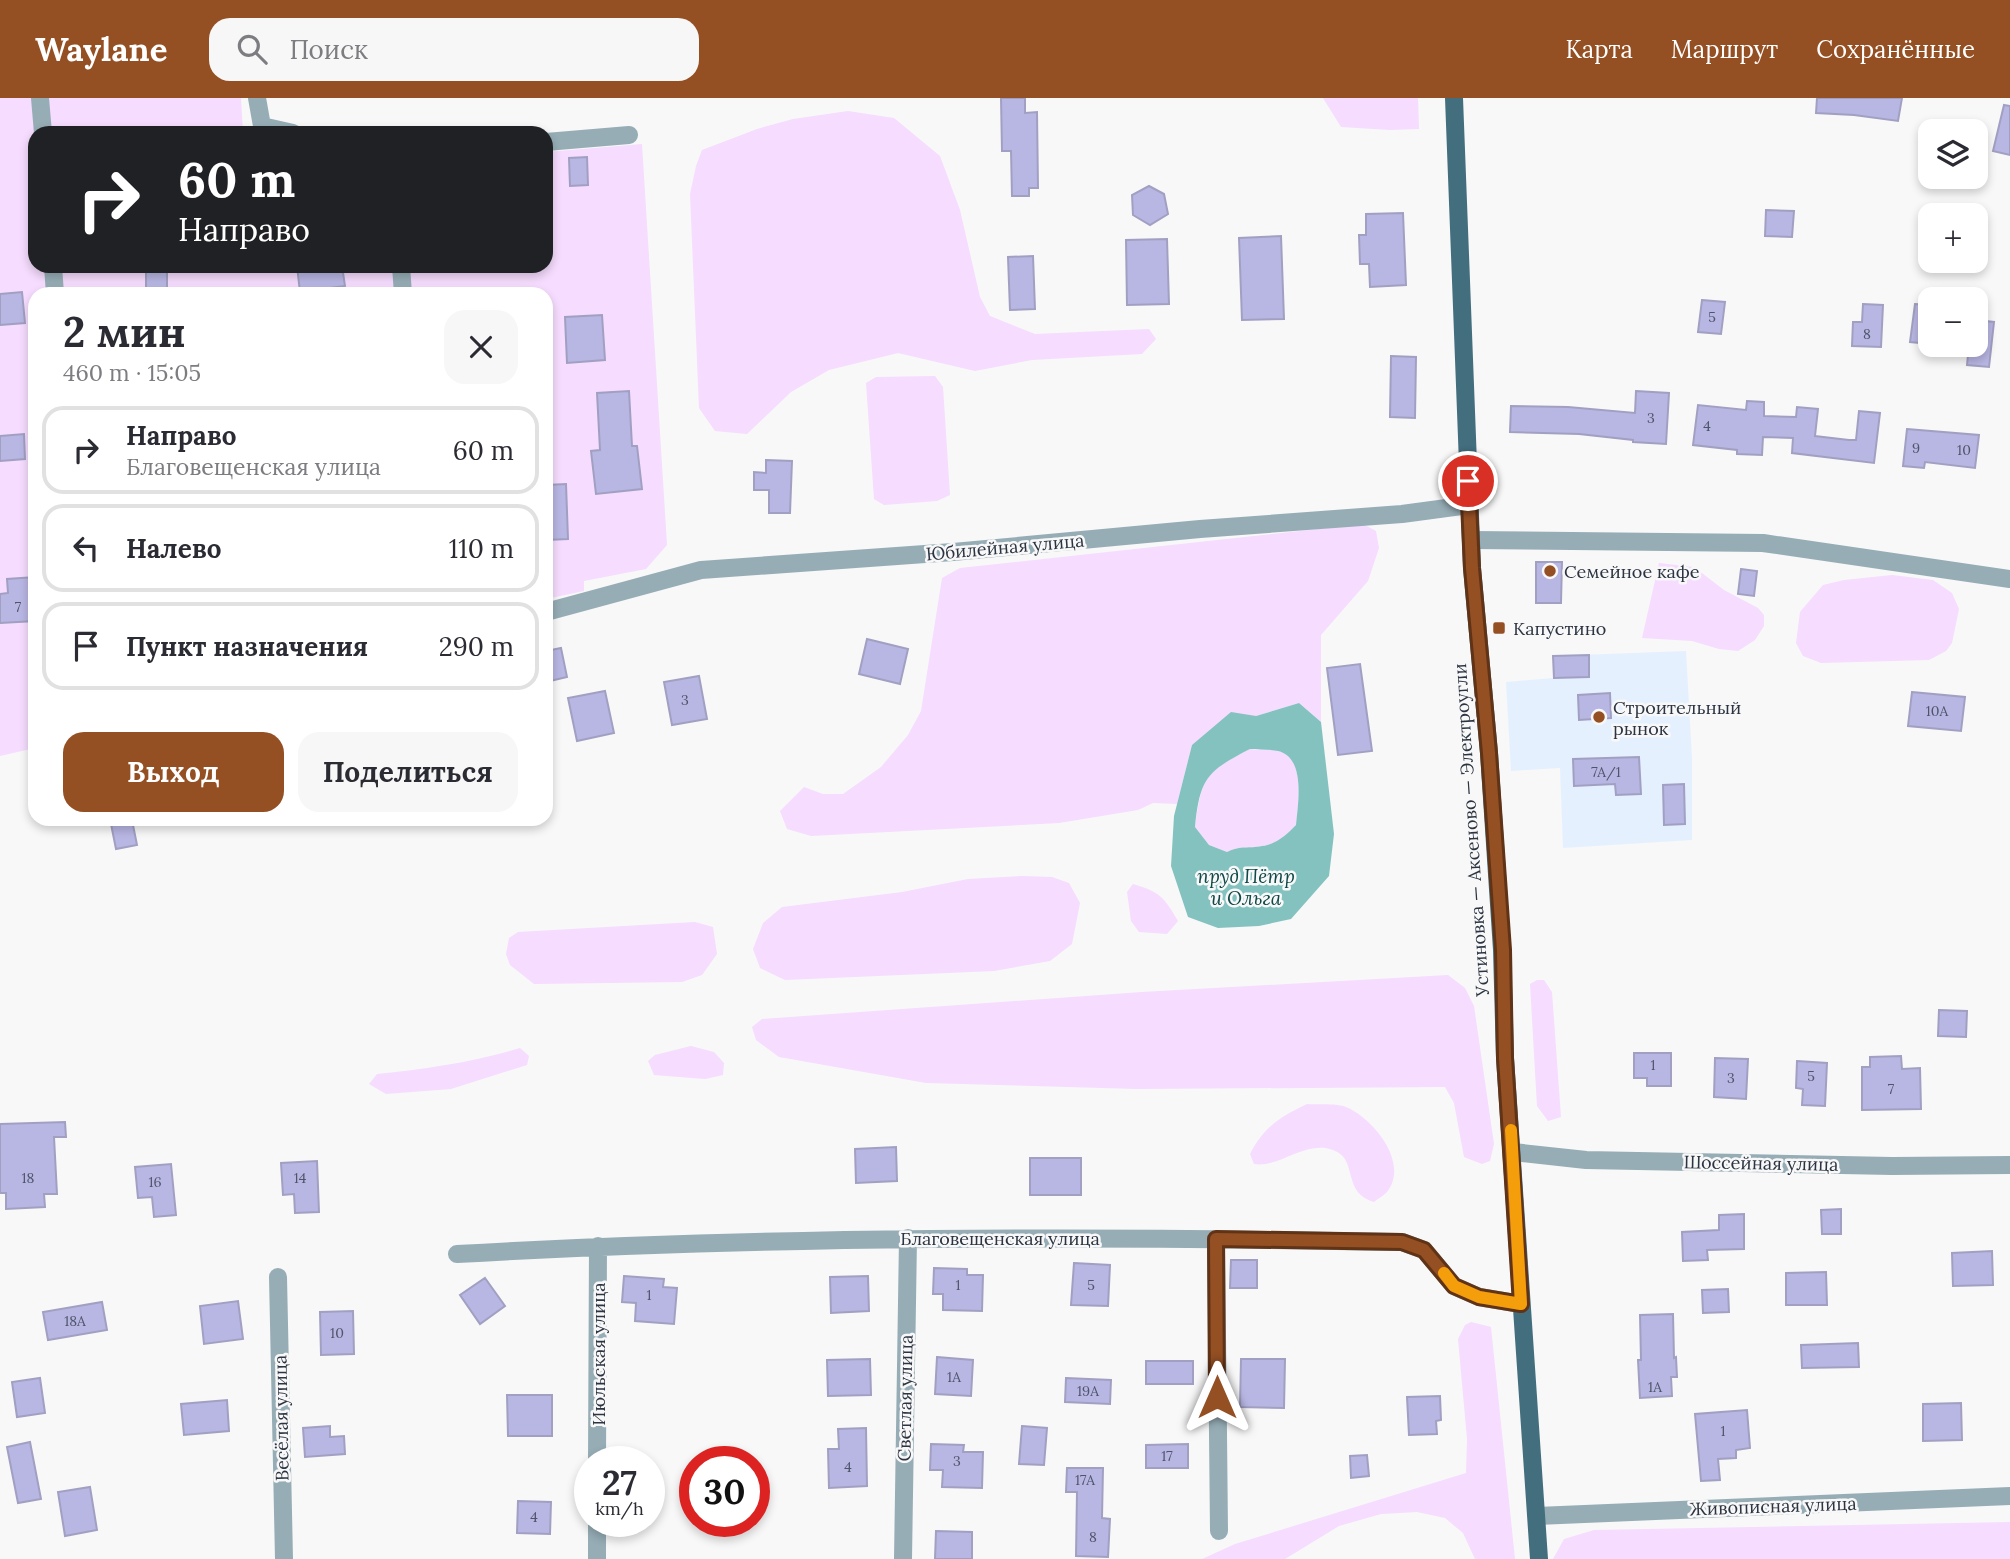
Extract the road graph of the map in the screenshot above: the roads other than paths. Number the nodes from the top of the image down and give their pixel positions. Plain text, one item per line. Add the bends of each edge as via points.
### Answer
1 (40, 98) edge
2 (257, 98) edge
3 (1454, 98) edge
4 (42, 126) edge
5 (262, 126) edge
6 (629, 135) dead end
7 (553, 141) edge
8 (1469, 505) junction
9 (1472, 540) junction
10 (2010, 579) edge
11 (553, 610) edge
12 (1513, 1152) junction
13 (2010, 1165) edge
14 (908, 1238) junction
15 (1216, 1239) junction
16 (598, 1246) junction
17 (457, 1254) dead end
18 (278, 1277) dead end
19 (1521, 1304) junction
20 (597, 1446) edge
21 (2010, 1496) edge
22 (1537, 1516) junction
23 (1219, 1531) dead end
24 (597, 1537) edge
25 (284, 1559) edge
26 (597, 1559) edge
27 (903, 1559) edge
28 (1539, 1559) edge

1 - 4 street
2 - 5 street
3 - 8 main road, Устиновка — Аксеново — Электроугли
6 - 7 street
8 - 9 main road, Устиновка — Аксеново — Электроугли
8 - 11 street, Юбилейная улица via 953,552 701,569
9 - 10 street via 1763,543
9 - 12 main road, Устиновка — Аксеново — Электроугли via 1503,950
12 - 13 street, Шоссейная улица via 1586,1160
12 - 19 main road, Устиновка — Аксеново — Электроугли
14 - 15 street, Благовещенская улица
14 - 16 street, Благовещенская улица
14 - 27 street, Светлая улица
15 - 19 street, Благовещенская улица via 1402,1242 1424,1250 1454,1286 1479,1297
15 - 23 street
16 - 17 street, Благовещенская улица
16 - 20 street, Июльская улица
18 - 25 street, Весёлая улица
19 - 22 main road, Устиновка — Аксеново — Электроугли
21 - 22 street, Живописная улица
22 - 28 main road, Устиновка — Аксеново — Электроугли
24 - 26 street

